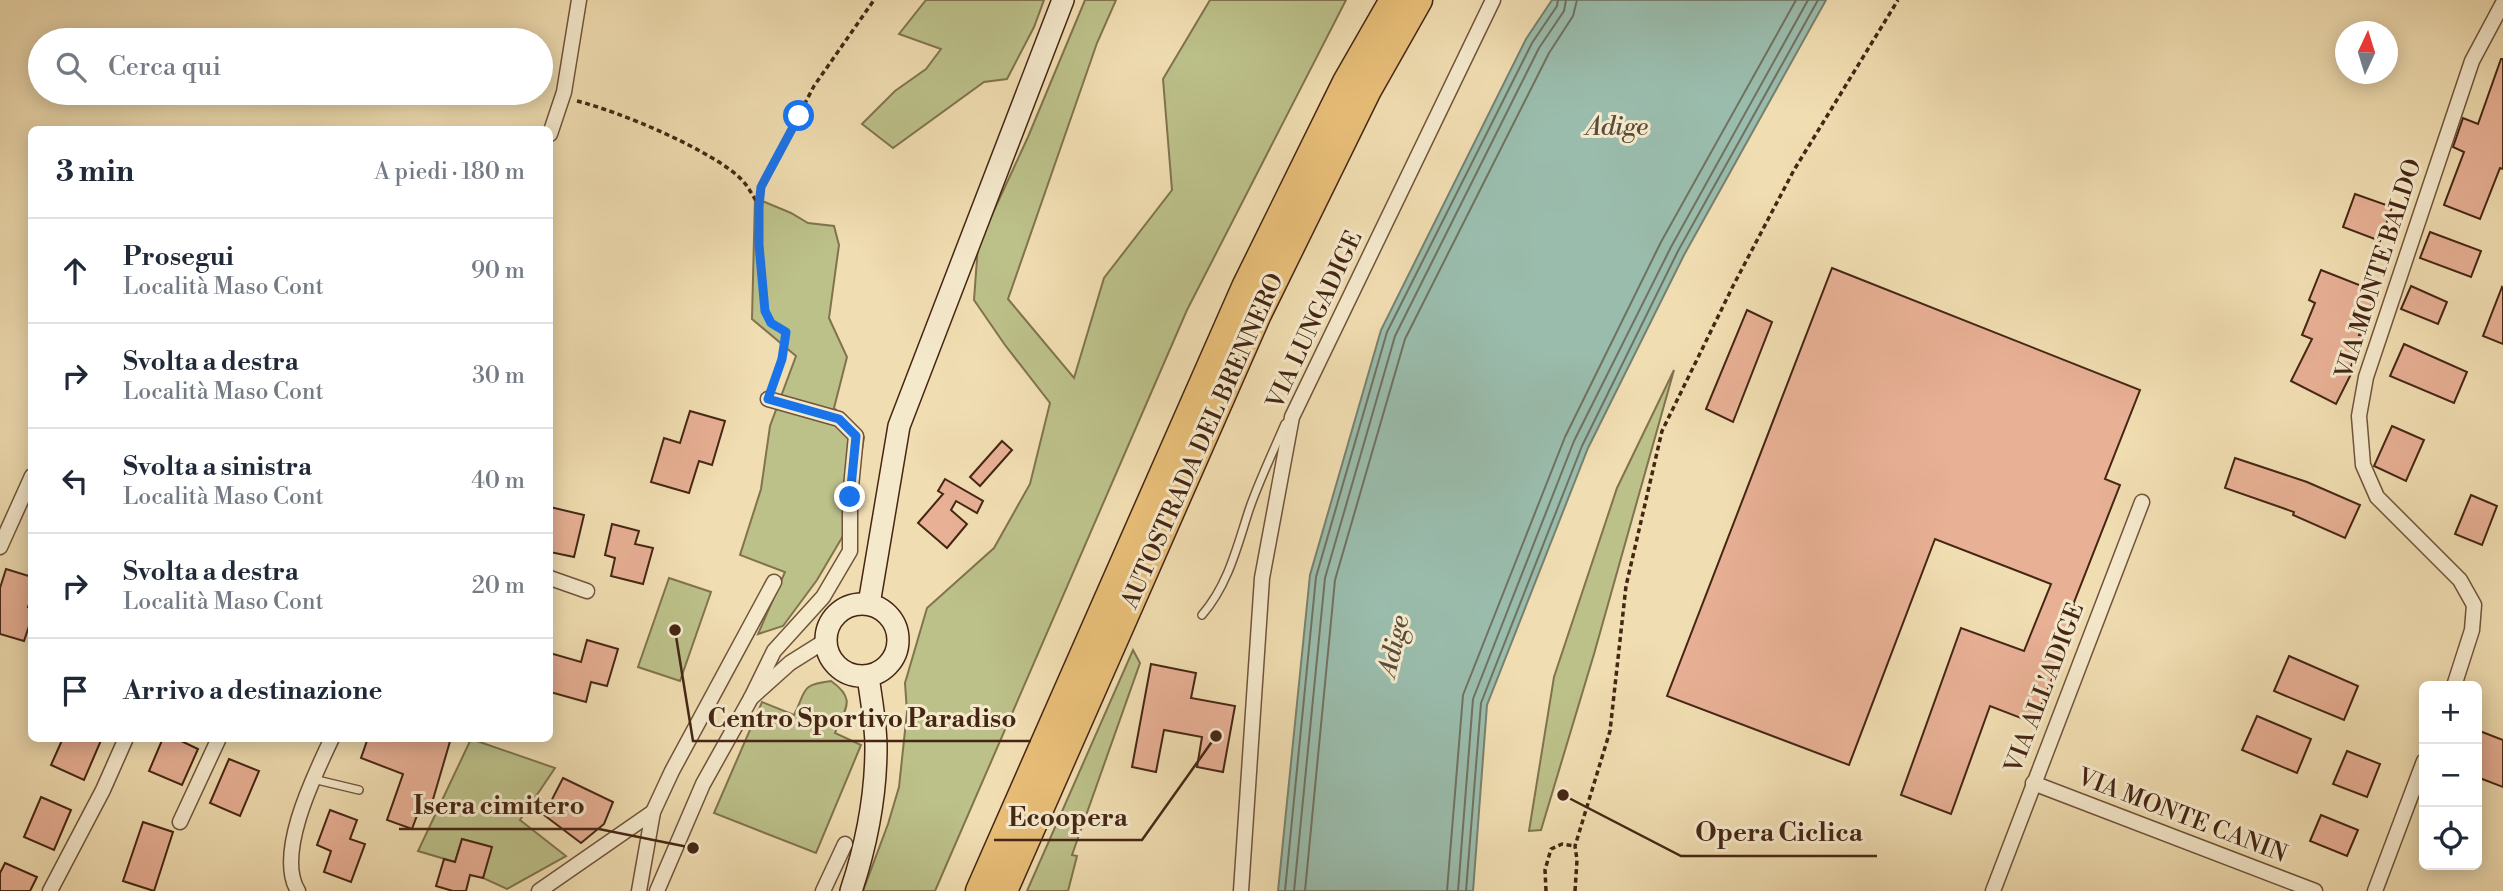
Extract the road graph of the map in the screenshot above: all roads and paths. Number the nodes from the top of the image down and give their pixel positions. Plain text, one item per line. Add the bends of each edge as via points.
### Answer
1 (579, 0) edge
2 (874, 0) edge
3 (1063, 0) edge
4 (1392, 0) edge
5 (1419, 0) edge
6 (1493, 0) edge
7 (1898, 0) edge
8 (2503, 4) edge
9 (562, 97) junction
10 (553, 126) edge
11 (759, 206) junction
12 (768, 399) joint
13 (1292, 417) junction
14 (28, 485) edge
15 (2142, 502) dead end
16 (0, 547) edge
17 (553, 579) edge
18 (774, 582) dead end
19 (587, 591) dead end
20 (869, 604) junction
21 (1202, 615) dead end
22 (825, 641) junction
23 (868, 676) junction
24 (2456, 681) edge
25 (751, 698) junction
26 (124, 742) edge
27 (217, 742) edge
28 (329, 742) edge
29 (2419, 774) edge
30 (313, 778) junction
31 (2033, 783) junction
32 (359, 790) dead end
33 (653, 812) junction
34 (180, 822) dead end
35 (845, 844) dead end
36 (1575, 846) junction
37 (292, 888) edge
38 (50, 891) edge
39 (538, 891) edge
40 (639, 891) edge
41 (657, 891) edge
42 (823, 891) edge
43 (851, 891) edge
44 (979, 891) edge
45 (1004, 891) edge
46 (1241, 891) edge
47 (1546, 891) edge
48 (1576, 891) edge
49 (1993, 891) edge
50 (2315, 891) edge
51 (2375, 891) edge

1 - 9 street
2 - 11 path via 814,86 761,187
3 - 20 main road via 899,426
4 - 44 highway, AUTOSTRADA DEL BRENNERO via 1346,82 1245,288
5 - 45 highway, AUTOSTRADA DEL BRENNERO via 1368,90 1258,314
6 - 13 street, VIA LUNGADIGE
7 - 36 path via 1794,170 1662,430 1626,586 1610,731
8 - 24 street, VIA MONTE BALDO via 2472,61 2456,106 2366,377 2359,415 2363,465 2377,496 2460,580 2474,606 2472,630
9 - 10 street
9 - 11 path via 646,126 709,156 742,180
11 - 12 path via 765,311 771,323 786,332
12 - 25 street via 839,419 856,436 850,551 823,597 774,651
13 - 21 lane via 1216,599
13 - 46 street, VIA LUNGADIGE via 1262,578
14 - 16 street
15 - 31 street, VIA ALL'ADIGE
17 - 19 street
18 - 33 street
20 - 22 main road via 838,612 828,625
20 - 23 main road via 892,620 898,648 892,661
22 - 23 main road via 831,661 847,674
22 - 25 street via 790,663
23 - 43 main road via 876,745 874,798 866,845
25 - 41 street via 703,784
26 - 38 street
27 - 34 street
28 - 30 street
29 - 51 street
30 - 32 lane
30 - 37 street via 291,847
31 - 49 street, VIA ALL'ADIGE
31 - 50 street, VIA MONTE CANIN
33 - 39 street
33 - 40 street
35 - 42 street
36 - 47 path via 1562,844 1551,849
36 - 48 path

